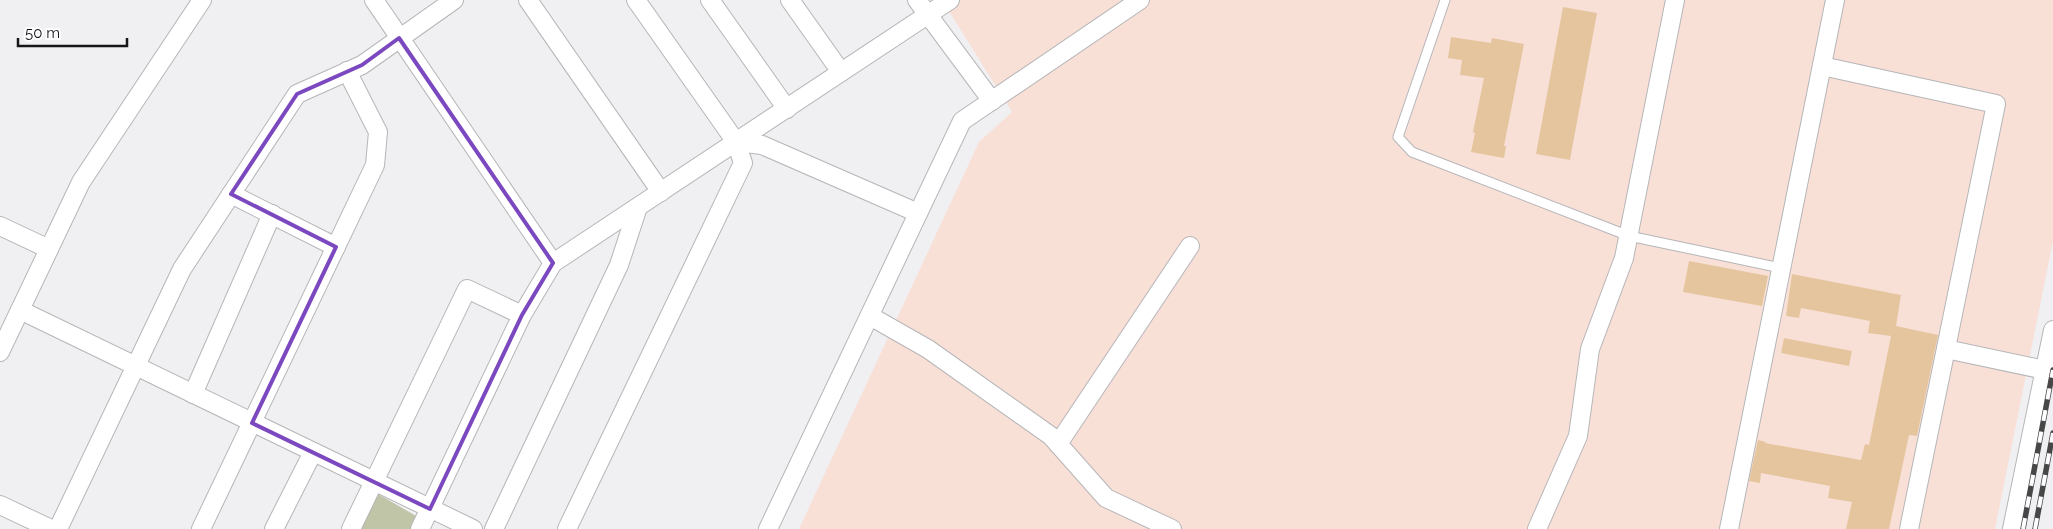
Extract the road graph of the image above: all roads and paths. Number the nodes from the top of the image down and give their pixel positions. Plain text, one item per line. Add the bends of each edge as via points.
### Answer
1 (202, 0) edge
2 (374, 0) edge
3 (454, 0) edge
4 (528, 0) edge
5 (636, 0) edge
6 (710, 0) edge
7 (790, 0) edge
8 (916, 0) edge
9 (950, 0) edge
10 (1140, 0) edge
11 (1445, 0) edge
12 (1675, 0) edge
13 (1835, 0) edge
14 (927, 15) junction
15 (399, 38) junction
16 (1822, 66) junction
17 (347, 71) junction
18 (841, 72) junction
19 (992, 101) junction
20 (787, 109) junction
21 (736, 142) junction
22 (661, 192) junction
23 (231, 194) junction
24 (638, 207) junction
25 (918, 213) junction
26 (272, 214) junction
27 (0, 226) edge
28 (1629, 236) junction
29 (336, 246) junction
30 (1190, 246) dead end
31 (49, 249) junction
32 (552, 263) junction
33 (1780, 268) junction
34 (20, 310) junction
35 (522, 315) junction
36 (870, 316) junction
37 (2053, 330) edge
38 (1946, 349) junction
39 (0, 352) edge
40 (136, 366) junction
41 (2045, 370) junction
42 (192, 394) junction
43 (252, 423) junction
44 (1058, 444) junction
45 (312, 452) junction
46 (374, 482) junction
47 (0, 505) edge
48 (430, 509) junction
49 (51, 529) edge
50 (58, 529) edge
51 (201, 529) edge
52 (274, 529) edge
53 (351, 529) edge
54 (420, 529) edge
55 (473, 529) edge
56 (494, 529) edge
57 (567, 529) edge
58 (768, 529) edge
59 (1172, 529) edge
60 (1537, 529) edge
61 (1729, 529) edge
62 (1909, 529) edge
63 (2012, 529) edge

1 - 31 street via 81,182
2 - 15 street
3 - 15 street
4 - 22 street
5 - 21 street
6 - 20 street
7 - 18 street
8 - 14 street
9 - 14 street
10 - 19 street
11 - 28 lane via 1398,137 1412,152
12 - 28 street
13 - 16 street
14 - 18 street
14 - 19 street
15 - 17 street via 362,65
15 - 32 street
16 - 33 street
16 - 38 street via 1996,104
17 - 23 street via 297,94
17 - 29 street via 378,132 375,165
18 - 20 street
19 - 25 street via 962,121
20 - 21 street
21 - 22 street
21 - 25 street via 762,145
21 - 57 street via 743,163
22 - 24 street
23 - 26 street
23 - 40 street via 182,269
24 - 32 street
24 - 56 street via 619,265
25 - 36 street
26 - 29 street
26 - 42 street
27 - 31 street
28 - 33 lane
28 - 60 street via 1590,349 1578,436
29 - 43 street
30 - 44 street
31 - 34 street
32 - 35 street
33 - 61 street
34 - 39 street
34 - 40 street
35 - 46 street via 466,289
35 - 48 street
36 - 44 street via 928,349 1052,436
36 - 58 street
37 - 41 street
38 - 41 street
38 - 62 street
40 - 42 street
40 - 50 street
41 - 63 street
42 - 43 street
43 - 45 street
43 - 51 street
44 - 59 street via 1106,498
45 - 46 street
45 - 52 street
46 - 48 street
46 - 53 street
47 - 49 street
48 - 54 street
48 - 55 street

